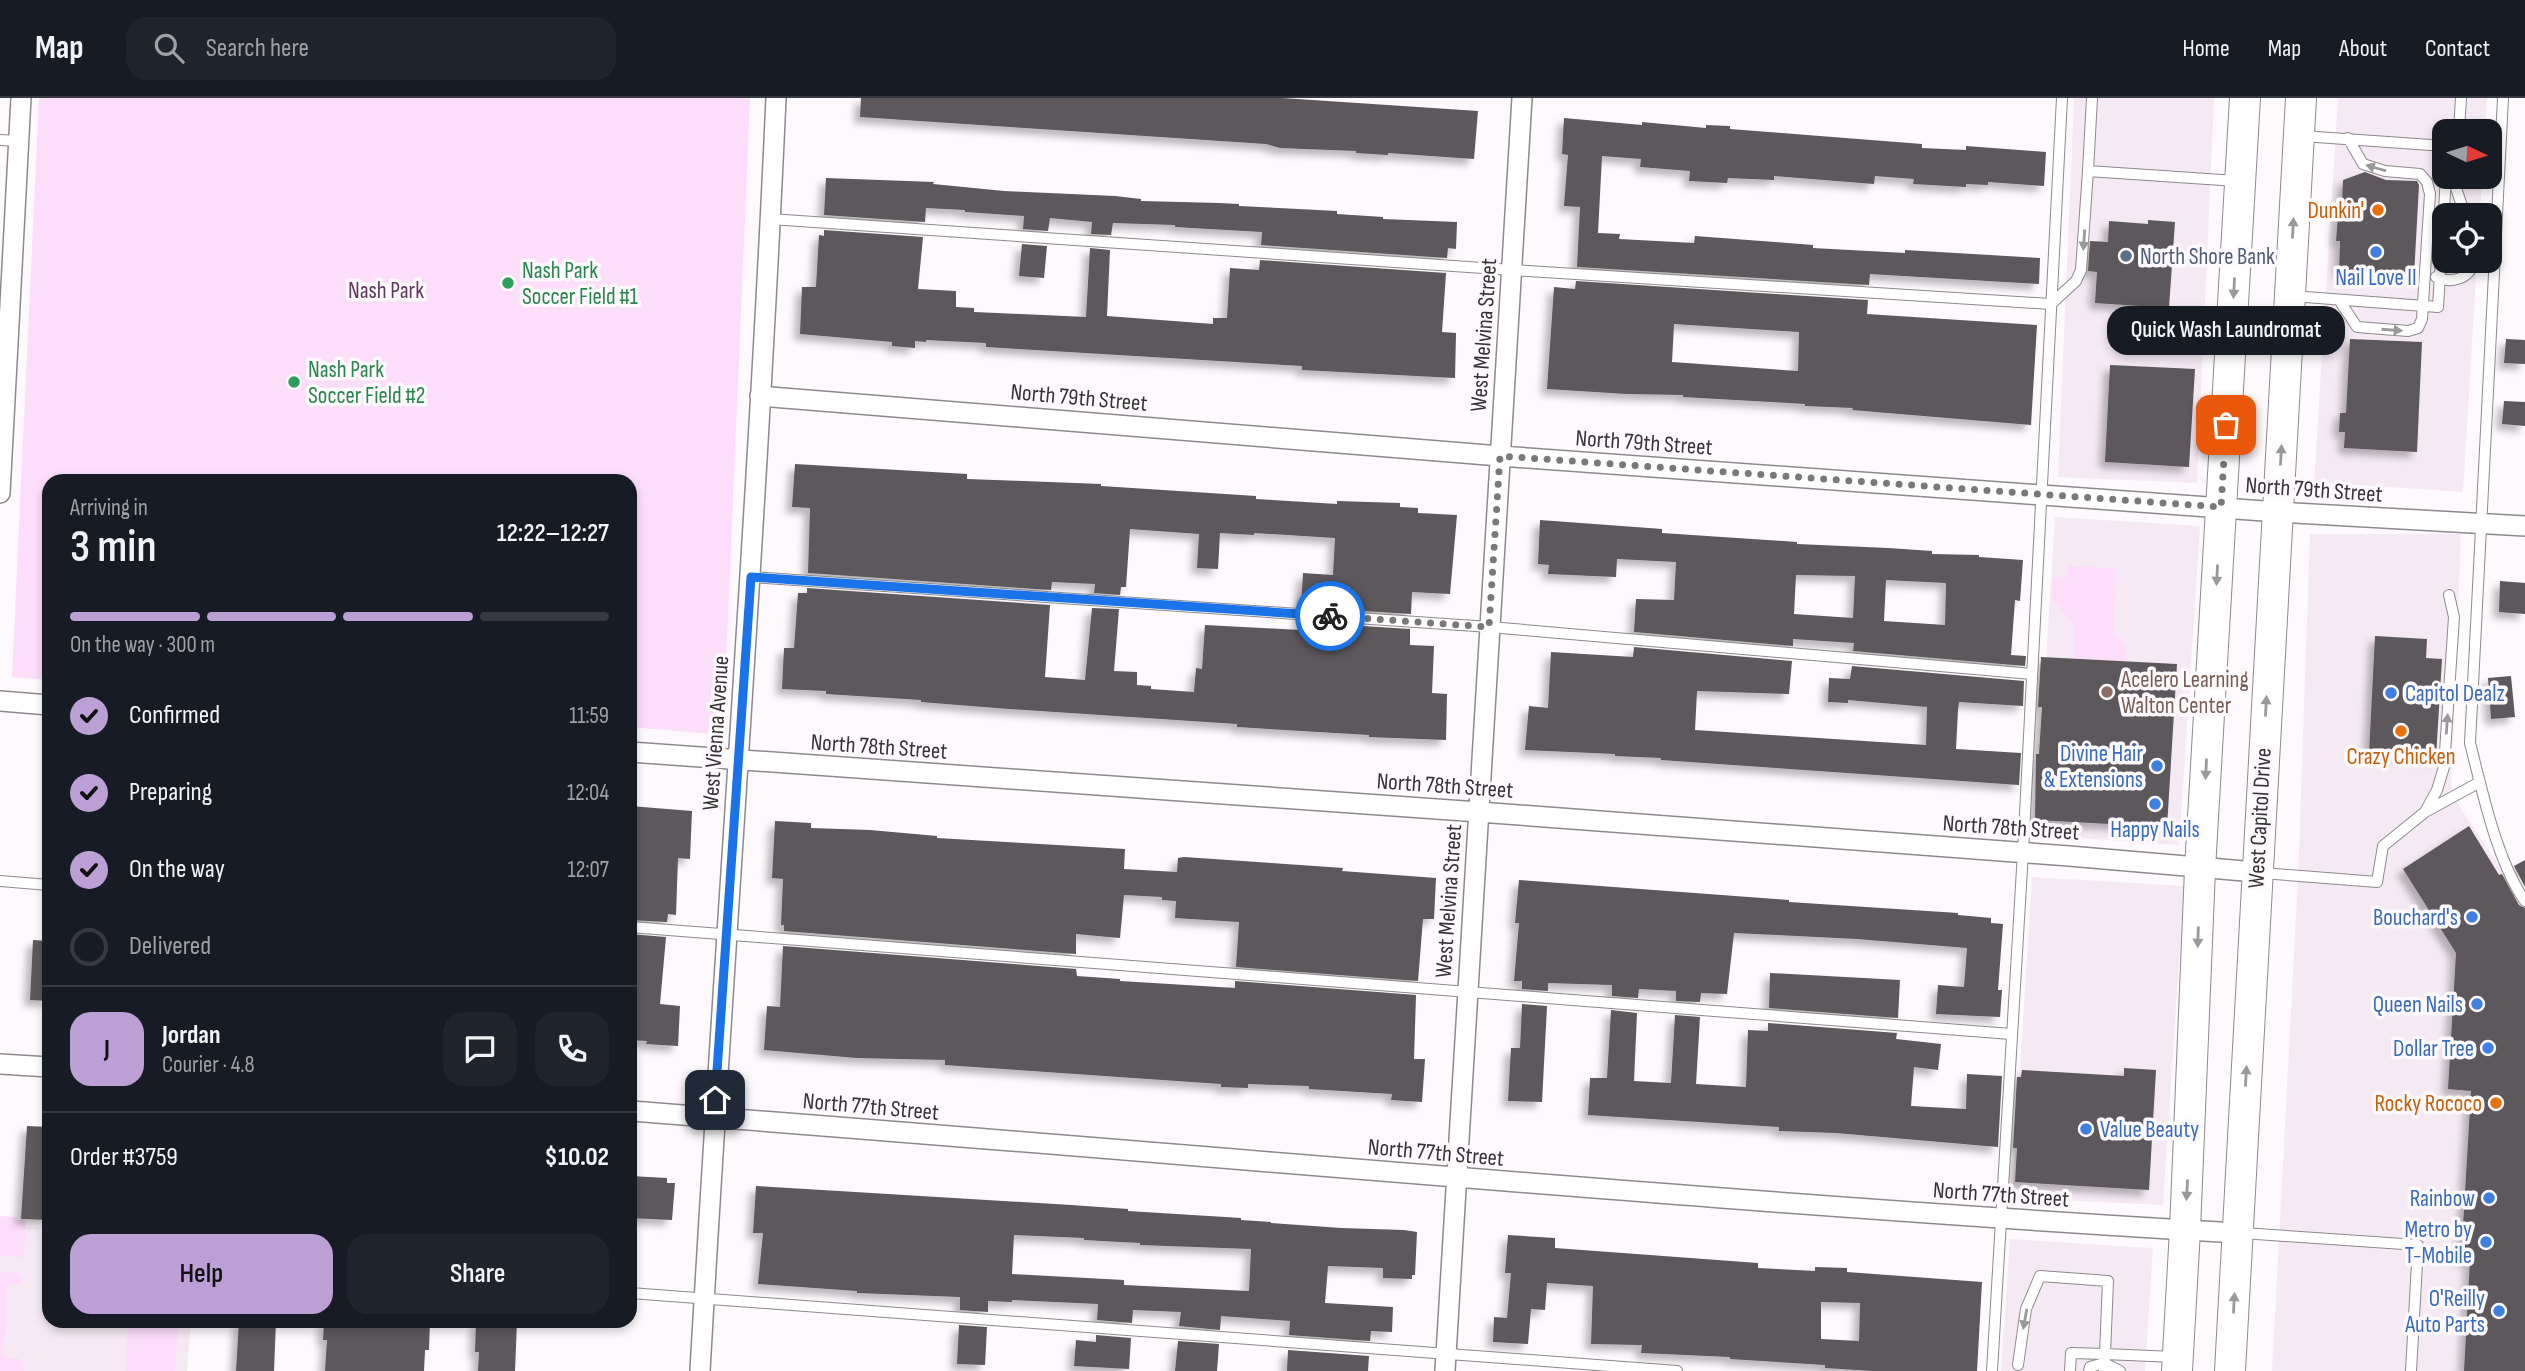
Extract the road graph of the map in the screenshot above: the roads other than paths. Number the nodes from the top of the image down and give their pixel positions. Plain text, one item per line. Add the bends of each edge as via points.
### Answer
1 (21, 98) edge
2 (776, 98) edge
3 (1522, 98) edge
4 (2063, 98) edge
5 (2092, 98) edge
6 (2245, 98) edge
7 (2301, 98) edge
8 (2461, 98) edge
9 (2503, 98) edge
10 (2460, 119) edge
11 (2299, 135) junction
12 (2348, 138) junction
13 (9, 141) edge
14 (2432, 145) edge
15 (2088, 172) junction
16 (2240, 181) junction
17 (2445, 189) edge
18 (769, 219) junction
19 (2425, 264) junction
20 (1512, 270) junction
21 (2468, 273) edge
22 (2439, 279) junction
23 (2290, 296) junction
24 (2339, 300) junction
25 (2051, 304) junction
26 (2423, 306) junction
27 (4, 341) edge
28 (760, 396) junction
29 (1500, 456) junction
30 (0, 493) edge
31 (2041, 495) junction
32 (2221, 507) junction
33 (2278, 512) junction
34 (2481, 525) junction
35 (2525, 526) edge
36 (751, 577) junction
37 (2449, 595) dead end
38 (1489, 627) junction
39 (2032, 674) junction
40 (0, 701) edge
41 (42, 704) edge
42 (637, 753) edge
43 (737, 761) junction
44 (2480, 782) junction
45 (1479, 812) junction
46 (2425, 813) junction
47 (2023, 852) junction
48 (2200, 869) junction
49 (2256, 872) junction
50 (0, 881) edge
51 (42, 884) edge
52 (2525, 901) edge
53 (637, 928) edge
54 (726, 934) junction
55 (1467, 992) junction
56 (2011, 1034) junction
57 (0, 1064) edge
58 (42, 1067) edge
59 (637, 1112) edge
60 (714, 1117) junction
61 (1455, 1179) junction
62 (1999, 1219) junction
63 (2185, 1230) junction
64 (2238, 1233) junction
65 (637, 1293) edge
66 (704, 1298) junction
67 (1445, 1363) edge
68 (2104, 1363) edge
69 (2018, 1364) dead end
70 (2177, 1364) edge
71 (700, 1371) edge
72 (1677, 1371) edge
73 (1992, 1371) edge
74 (2070, 1371) edge
75 (2089, 1371) edge
76 (2120, 1371) edge
77 (2230, 1371) edge
78 (2411, 1371) edge

1 - 13 street
2 - 18 street, West Vienna Avenue
3 - 20 street, West Melvina Street
4 - 25 lane
5 - 15 lane
6 - 16 main road
7 - 11 main road, West Capitol Drive
8 - 10 lane
9 - 34 lane
11 - 12 lane
23 -> 11 main road, West Capitol Drive
12 - 14 lane
19 -> 12 lane via 2427,182 2420,174 2363,164
13 - 27 street
15 - 16 lane
15 -> 25 lane via 2081,271
16 -> 32 main road
17 - 22 lane
18 - 20 lane
18 - 28 street, West Vienna Avenue
19 - 22 lane
19 - 26 lane
20 - 25 lane
20 - 29 street, West Melvina Street
21 - 22 lane via 2459,279
22 - 26 lane via 2438,307
23 - 24 lane
33 -> 23 main road, West Capitol Drive
24 - 26 lane
24 -> 26 lane via 2357,327 2408,331 2418,328
25 - 31 lane
27 - 30 street
28 - 29 street, North 79th Street
28 - 36 street, West Vienna Avenue
29 - 31 street, North 79th Street
29 - 38 street, West Melvina Street
31 - 32 street, North 79th Street
31 - 39 lane
32 - 33 street, North 79th Street
32 -> 48 main road
33 - 34 street, North 79th Street
49 -> 33 main road, West Capitol Drive
34 - 35 street, North 79th Street
34 - 44 lane via 2470,743
36 - 38 lane
36 - 43 street, West Vienna Avenue
46 -> 37 lane via 2444,767 2454,617
38 - 39 lane
38 - 45 street, West Melvina Street
39 - 47 lane
40 - 41 street
42 - 43 street, North 78th Street
43 - 45 street, North 78th Street
43 - 54 street, West Vienna Avenue
44 - 46 lane
44 - 52 lane via 2515,887
45 - 47 street, North 78th Street
45 - 55 street, West Melvina Street
46 - 49 lane via 2383,846 2377,882
47 - 48 street, North 78th Street
47 - 56 lane
48 - 49 street, North 78th Street
48 -> 63 main road
64 -> 49 main road, West Capitol Drive
50 - 51 lane
53 - 54 lane
54 - 55 lane
54 - 60 street, West Vienna Avenue
55 - 56 lane
55 - 61 street, West Melvina Street
56 - 62 lane
57 - 58 street
59 - 60 street, North 77th Street
60 - 61 street, North 77th Street
60 - 66 street, West Vienna Avenue
61 - 62 street, North 77th Street
61 - 67 street, West Melvina Street
62 - 63 street, North 77th Street
62 - 73 lane
63 - 64 street, North 77th Street
63 - 70 main road
77 -> 64 main road, West Capitol Drive
64 - 78 lane via 2418,1245
65 - 66 lane
66 - 67 lane
66 - 71 street, West Vienna Avenue
67 - 72 lane
68 -> 69 lane via 2108,1281 2040,1276 2026,1309
68 - 70 lane
68 - 74 lane via 2071,1353
68 - 75 lane
68 - 76 lane

